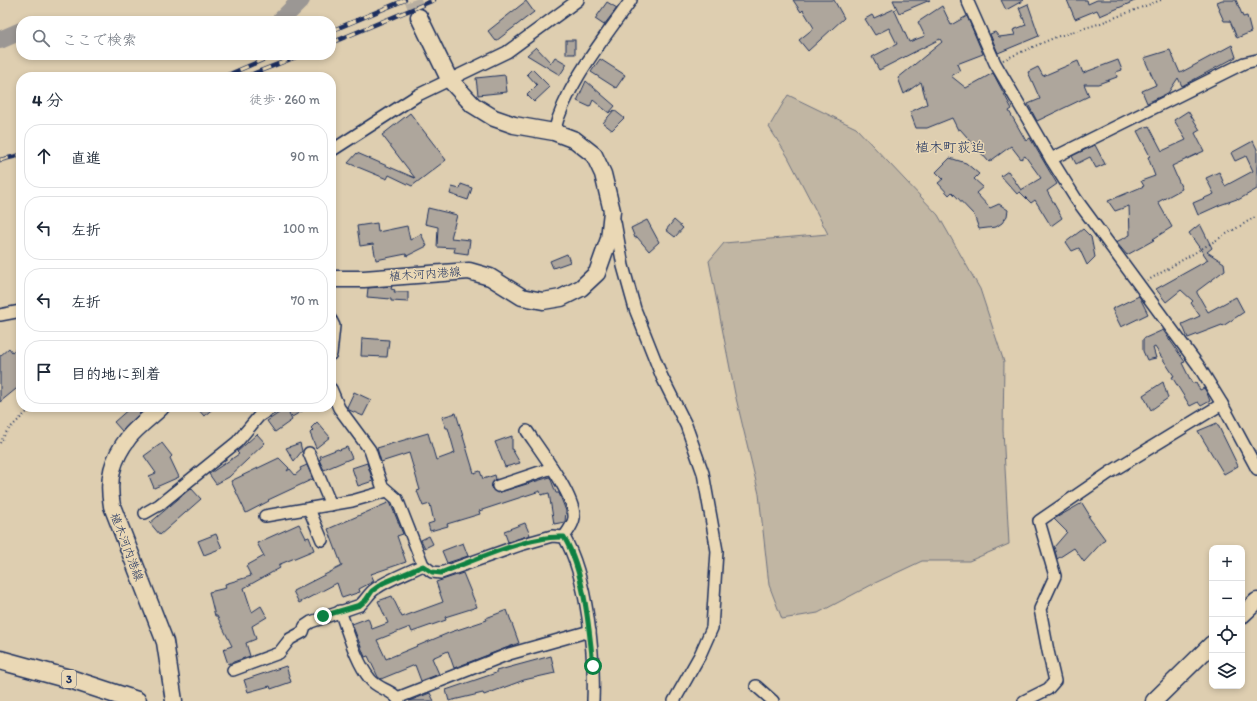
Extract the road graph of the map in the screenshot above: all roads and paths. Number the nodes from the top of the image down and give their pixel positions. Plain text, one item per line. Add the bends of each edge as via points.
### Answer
1 (578, 0) edge
2 (631, 0) edge
3 (967, 0) edge
4 (1160, 0) edge
5 (419, 17) tunnel mouth
6 (1257, 60) edge
7 (995, 63) junction
8 (448, 79) junction
9 (554, 132) junction
10 (336, 148) edge
11 (1051, 159) junction
12 (612, 211) junction
13 (1257, 216) edge
14 (336, 279) edge
15 (1139, 286) junction
16 (16, 312) edge
17 (0, 315) edge
18 (336, 401) edge
19 (1222, 404) junction
20 (27, 412) edge
21 (155, 412) edge
22 (265, 412) edge
23 (527, 431) dead end
24 (0, 443) edge
25 (310, 453) dead end
26 (552, 468) junction
27 (1257, 469) edge
28 (498, 486) dead end
29 (387, 491) junction
30 (331, 505) junction
31 (309, 508) junction
32 (145, 513) dead end
33 (265, 516) dead end
34 (564, 537) junction
35 (322, 540) dead end
36 (423, 566) junction
37 (1257, 601) edge
38 (340, 611) junction
39 (1245, 613) edge
40 (590, 631) junction
41 (1209, 647) edge
42 (0, 660) edge
43 (233, 670) dead end
44 (756, 686) dead end
45 (398, 699) edge
46 (137, 701) edge
47 (174, 701) edge
48 (593, 701) edge
49 (674, 701) edge
50 (773, 701) edge
51 (1024, 701) edge
52 (1154, 701) edge

1 - 8 street via 507,52
2 - 9 street via 571,90 558,114
3 - 7 street
4 - 7 path via 1056,37
5 - 8 main road, 植木河内港線
6 - 11 street via 1244,63
7 - 11 street
8 - 9 main road, 植木河内港線 via 473,105 494,118 514,125
8 - 10 street via 394,109
9 - 12 main road, 植木河内港線 via 575,140 594,155 603,174
11 - 15 street via 1076,199
12 - 14 main road, 植木河内港線 via 609,239 597,273 581,288 561,298 543,301 522,297 490,277 469,271
12 - 49 street via 635,309 662,377 686,425 703,473 717,551 712,628
13 - 15 path
15 - 19 street via 1198,366
16 - 17 street
18 - 29 street via 370,450 382,486
19 - 27 street
19 - 51 street via 1109,473 1039,521 1054,576 1040,609 1055,681 1048,689
20 - 24 path via 7,431
21 - 47 main road, 植木河内港線 via 129,436 110,473 109,491 112,506 165,642
22 - 32 street via 237,442 164,502
23 - 26 street
25 - 30 street
26 - 28 street
26 - 34 street via 567,494 574,518
29 - 30 street
29 - 36 street via 397,499
30 - 31 street
31 - 33 street
31 - 35 street
34 - 36 street via 552,536 520,545 441,573 432,572
34 - 40 street via 576,568
36 - 38 street via 383,583 360,605
37 - 39 main road
38 - 43 street via 305,626 302,632 290,639 279,653
38 - 45 street via 371,680
40 - 45 street via 509,654
40 - 48 street
41 - 52 main road
42 - 46 highway, 3
44 - 50 street

